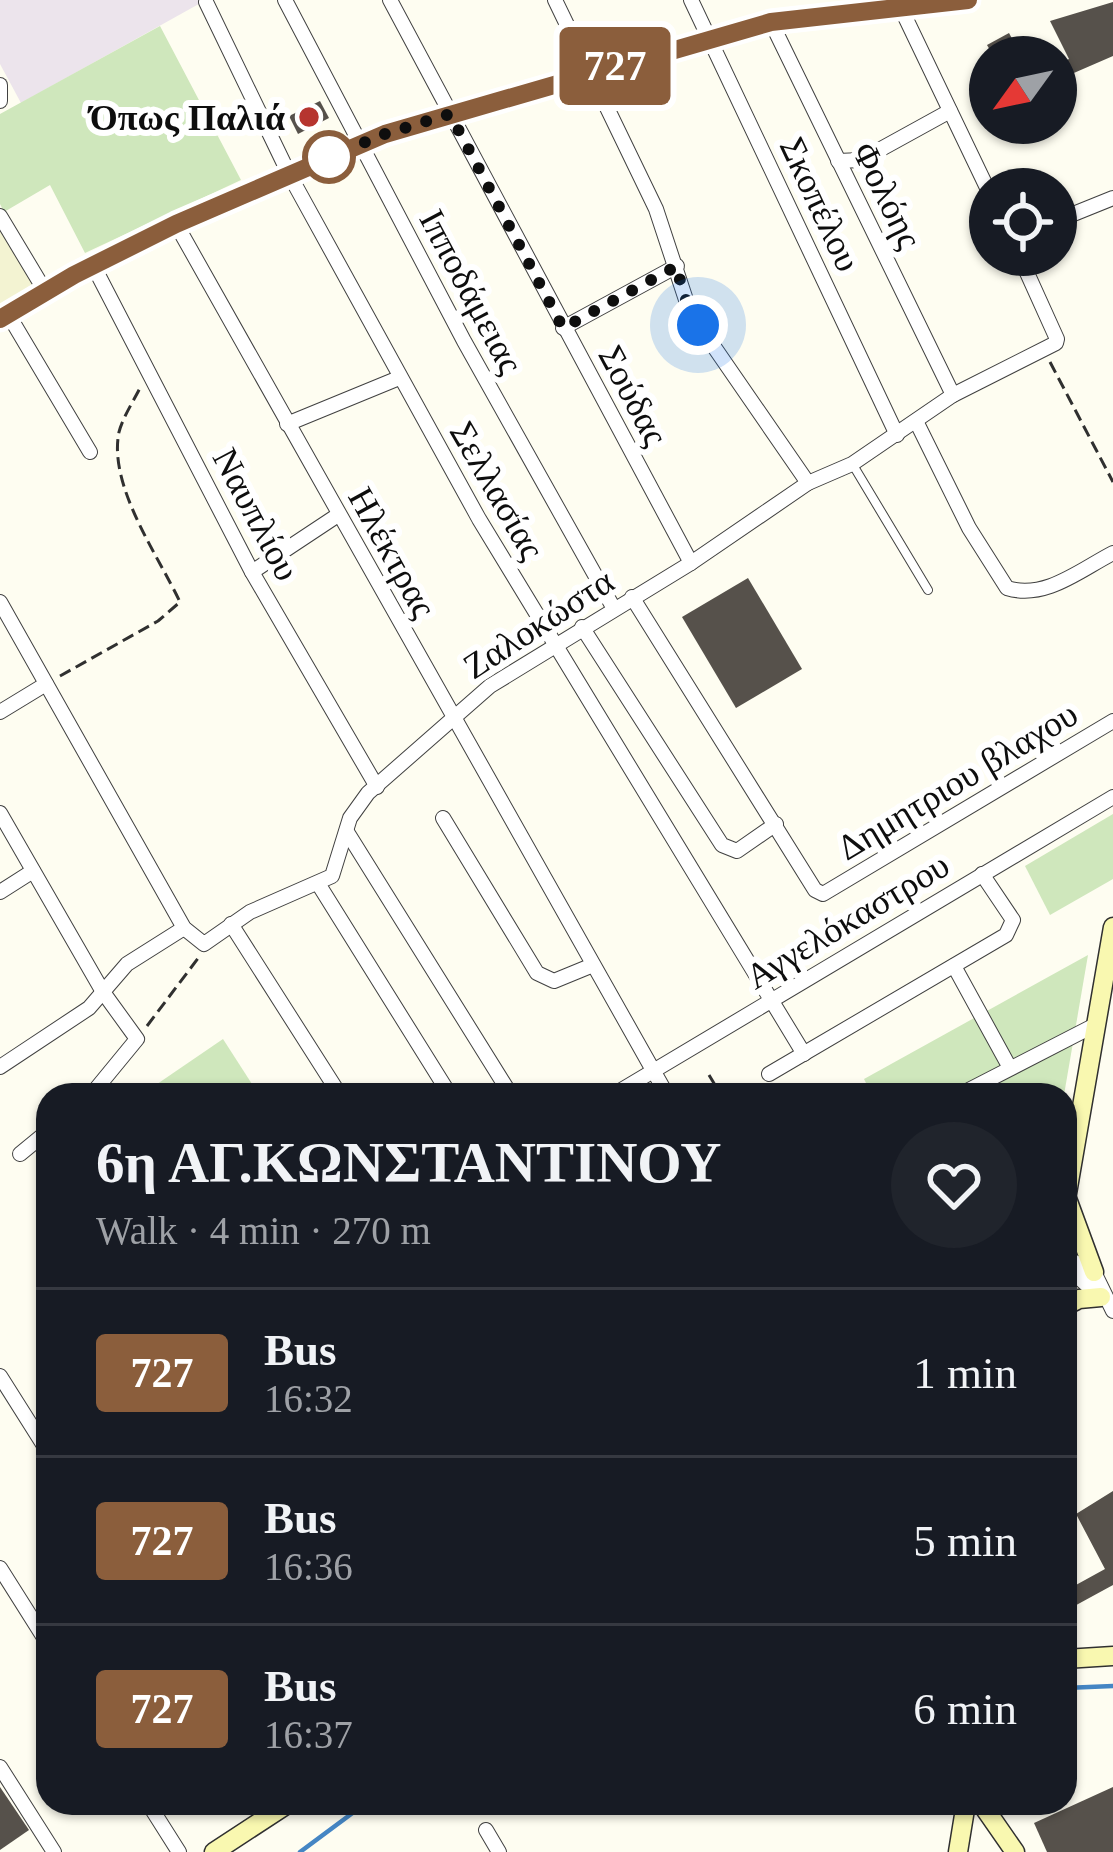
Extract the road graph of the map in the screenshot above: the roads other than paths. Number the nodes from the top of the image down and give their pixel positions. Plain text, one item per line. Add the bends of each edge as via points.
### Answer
1 (285, 0) edge
2 (390, 0) edge
3 (555, 0) edge
4 (691, 0) edge
5 (785, 0) edge
6 (968, 0) edge
7 (206, 2) edge
8 (899, 5) edge
9 (794, 21) junction
10 (771, 22) junction
11 (709, 39) junction
12 (592, 73) junction
13 (0, 85) edge
14 (0, 101) edge
15 (950, 111) junction
16 (450, 114) junction
17 (360, 144) junction
18 (838, 160) junction
19 (977, 168) edge
20 (289, 175) junction
21 (1113, 198) edge
22 (1077, 212) edge
23 (0, 216) edge
24 (176, 224) junction
25 (93, 265) junction
26 (677, 266) junction
27 (1029, 276) edge
28 (45, 291) junction
29 (4, 317) edge
30 (563, 328) junction
31 (399, 378) junction
32 (953, 394) junction
33 (916, 422) junction
34 (287, 424) junction
35 (897, 435) junction
36 (90, 452) dead end
37 (852, 464) junction
38 (808, 483) junction
39 (338, 515) junction
40 (1113, 553) edge
41 (691, 563) junction
42 (251, 572) junction
43 (928, 590) dead end
44 (632, 597) junction
45 (0, 602) edge
46 (613, 608) junction
47 (582, 627) junction
48 (554, 645) junction
49 (46, 684) junction
50 (0, 712) edge
51 (453, 721) junction
52 (1113, 721) edge
53 (376, 787) junction
54 (1113, 797) edge
55 (0, 813) edge
56 (443, 818) dead end
57 (776, 824) junction
58 (347, 832) junction
59 (33, 871) junction
60 (982, 874) junction
61 (319, 884) junction
62 (0, 892) edge
63 (231, 924) junction
64 (1113, 927) edge
65 (184, 928) junction
66 (593, 965) junction
67 (954, 966) junction
68 (1108, 987) edge
69 (103, 992) junction
70 (773, 999) junction
71 (1097, 1024) junction
72 (804, 1054) junction
73 (0, 1067) edge
74 (1010, 1067) junction
75 (654, 1072) junction
76 (769, 1074) dead end
77 (101, 1083) edge
78 (332, 1083) edge
79 (442, 1083) edge
80 (504, 1083) edge
81 (634, 1083) edge
82 (660, 1083) edge
83 (981, 1083) edge
84 (1077, 1138) edge
85 (36, 1141) edge
86 (20, 1154) dead end
87 (1077, 1228) edge
88 (1077, 1266) edge
89 (1094, 1272) junction
90 (1077, 1273) edge
91 (1077, 1300) edge
92 (1108, 1304) edge
93 (0, 1376) edge
94 (36, 1433) edge
95 (0, 1568) edge
96 (36, 1626) edge
97 (1113, 1656) edge
98 (1077, 1658) edge
99 (0, 1767) edge
100 (156, 1815) edge
101 (265, 1815) edge
102 (964, 1815) edge
103 (989, 1815) edge
104 (486, 1830) dead end
105 (54, 1852) edge
106 (179, 1852) edge
107 (214, 1852) edge
108 (500, 1852) edge
109 (958, 1852) edge
110 (1015, 1852) edge

1 - 17 street, Ιπποδάμειας
2 - 16 street, Σούδας
3 - 12 street
4 - 11 street, Σκοπέλου
5 - 9 street
6 - 8 street
7 - 20 street, Σελλασίας
8 - 9 street
8 - 15 street
9 - 10 street
10 - 11 street
10 - 18 street, Φολόης
11 - 12 street
11 - 35 street, Σκοπέλου
12 - 16 street
12 - 26 street
13 - 14 street
15 - 18 street via 861,160
15 - 19 street
16 - 17 street
16 - 30 street, Σούδας
17 - 20 street
17 - 46 street, Ιπποδάμειας
18 - 32 street, Φολόης
20 - 24 street
20 - 31 street, Σελλασίας
21 - 22 street
23 - 28 street
24 - 25 street
24 - 34 street, Ηλέκτρας
25 - 28 street
25 - 42 street, Ναυπλίου
26 - 30 street
26 - 38 street via 704,335
27 - 32 street, Ζαλοκώστα via 1057,338
28 - 29 street
29 - 36 street
30 - 41 street, Σούδας
31 - 34 street
31 - 48 street, Σελλασίας
32 - 33 street, Ζαλοκώστα
33 - 35 street, Ζαλοκώστα
33 - 40 street via 1007,588 1040,591
34 - 39 street, Ηλέκτρας
35 - 37 street, Ζαλοκώστα
37 - 38 street, Ζαλοκώστα
37 - 43 lane
38 - 41 street, Ζαλοκώστα
39 - 42 street
39 - 51 street, Ηλέκτρας
41 - 44 street, Ζαλοκώστα
42 - 53 street, Ναυπλίου
44 - 46 street, Ζαλοκώστα
44 - 57 street
45 - 49 street
46 - 47 street, Ζαλοκώστα
47 - 48 street, Ζαλοκώστα
47 - 57 street via 722,845 737,851
48 - 51 street, Ζαλοκώστα
48 - 70 street, Σελλασίας
49 - 50 street
49 - 65 street
51 - 53 street, Ζαλοκώστα
51 - 66 street, Ηλέκτρας
52 - 57 street, Δημητριου βλαχου via 823,894
53 - 58 street, Ζαλοκώστα
54 - 60 street, Αγγελόκαστρου
55 - 59 street
56 - 66 street via 538,973 554,981
58 - 61 street, Ζαλοκώστα via 339,865
58 - 80 street
59 - 62 street
59 - 69 street
60 - 67 street via 1012,928
60 - 70 street, Αγγελόκαστρου
61 - 63 street
61 - 79 street
63 - 65 street via 204,944
63 - 78 street
64 - 68 street
65 - 69 street via 127,964
66 - 75 street, Ηλέκτρας
67 - 72 street
67 - 74 street
68 - 71 street
69 - 73 street
69 - 77 street via 137,1039
70 - 72 street, Σελλασίας
70 - 75 street, Αγγελόκαστρου
71 - 74 street
71 - 84 street
72 - 76 street
74 - 83 street
75 - 81 street, Αγγελόκαστρου
75 - 82 street, Ηλέκτρας
85 - 86 street
87 - 89 street
88 - 89 street
89 - 92 street
90 - 92 street
91 - 92 street
93 - 94 street
95 - 96 street
97 - 98 street
99 - 105 street
100 - 106 street
101 - 107 street
102 - 109 street
103 - 110 street
104 - 108 street

